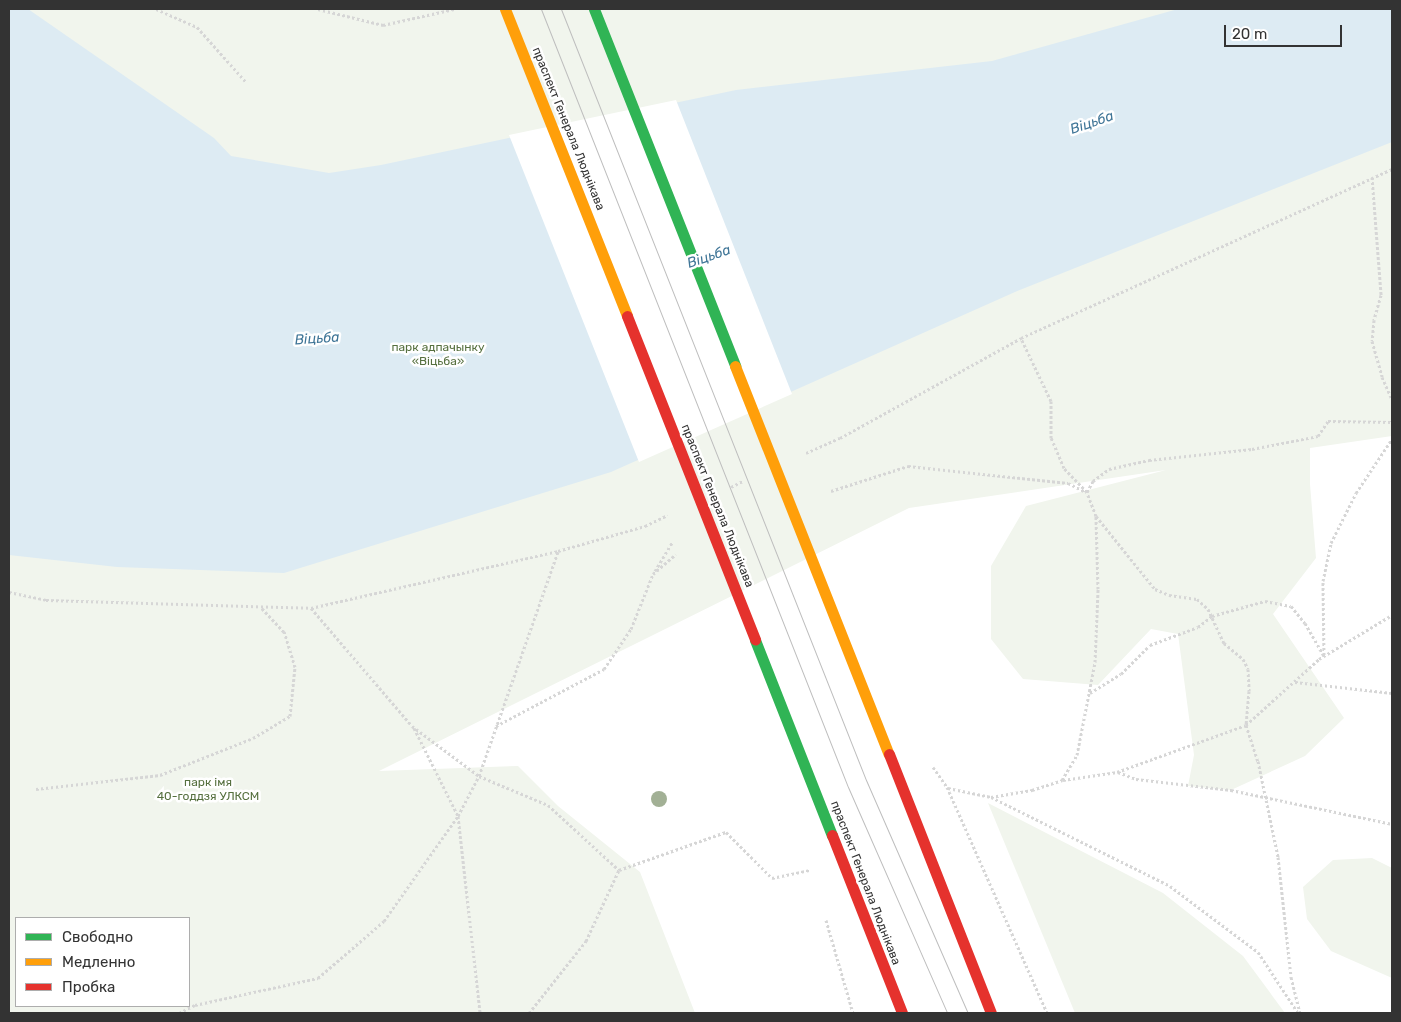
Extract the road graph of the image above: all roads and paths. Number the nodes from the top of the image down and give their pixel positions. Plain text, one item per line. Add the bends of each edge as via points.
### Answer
1 (156, 9) edge
2 (318, 9) edge
3 (454, 9) edge
4 (505, 9) edge
5 (594, 9) edge
6 (246, 82) dead end
7 (1372, 177) dead end
8 (1020, 338) dead end
9 (1392, 399) edge
10 (1392, 422) edge
11 (1392, 439) edge
12 (831, 491) dead end
13 (1087, 492) junction
14 (1096, 516) junction
15 (672, 542) dead end
16 (558, 551) dead end
17 (676, 554) dead end
18 (653, 574) junction
19 (260, 607) dead end
20 (311, 608) dead end
21 (1392, 615) edge
22 (1212, 616) junction
23 (1324, 656) junction
24 (1294, 682) junction
25 (1089, 693) junction
26 (1392, 693) edge
27 (1246, 725) junction
28 (412, 726) junction
29 (496, 726) junction
30 (931, 764) dead end
31 (1117, 772) junction
32 (479, 776) junction
33 (1062, 780) junction
34 (947, 788) junction
35 (36, 789) dead end
36 (991, 797) junction
37 (1266, 798) junction
38 (458, 816) junction
39 (1392, 824) edge
40 (812, 869) dead end
41 (619, 870) junction
42 (824, 914) dead end
43 (179, 1013) edge
44 (480, 1013) edge
45 (529, 1013) edge
46 (853, 1013) edge
47 (902, 1013) edge
48 (991, 1013) edge
49 (1047, 1013) edge
50 (1299, 1013) edge

1 - 6 path via 197,27
2 - 3 path via 383,25
4 - 47 main road, праспект Генерала Люднікава
5 - 48 main road
7 - 9 path via 1382,296 1374,320 1372,341
8 - 13 path via 1051,401 1051,438 1064,468
10 - 13 path via 1328,421 1318,436 1252,449 1148,460 1109,469 1092,481
11 - 23 path via 1356,494 1331,543 1323,581
12 - 13 path via 908,466 1068,484
13 - 14 path
14 - 22 path via 1155,589 1197,599
14 - 25 path via 1095,662
15 - 18 path
16 - 29 path
17 - 18 path
18 - 29 path via 631,629 604,669
19 - 35 path via 284,632 295,667 290,716 253,738 160,775
20 - 28 path
21 - 23 path
22 - 23 path via 1265,601 1291,606 1306,623
22 - 25 path via 1198,626 1150,645 1121,674
22 - 27 path via 1224,643 1243,659 1248,669
23 - 24 path
24 - 26 path
24 - 27 path
25 - 33 path via 1078,755
27 - 31 path
27 - 37 path
28 - 32 path
28 - 38 path
29 - 32 path
30 - 34 path
31 - 33 path
31 - 37 path via 1136,779 1231,790
32 - 38 path
32 - 41 path via 548,805
33 - 36 path via 1032,790
34 - 36 path
34 - 49 path
36 - 50 path via 1170,886 1258,952
37 - 39 path
37 - 50 path via 1278,857 1291,977
38 - 43 path via 384,921 318,978 196,1005
38 - 44 path
40 - 41 path via 772,878 726,832
41 - 45 path via 586,941
42 - 46 path

